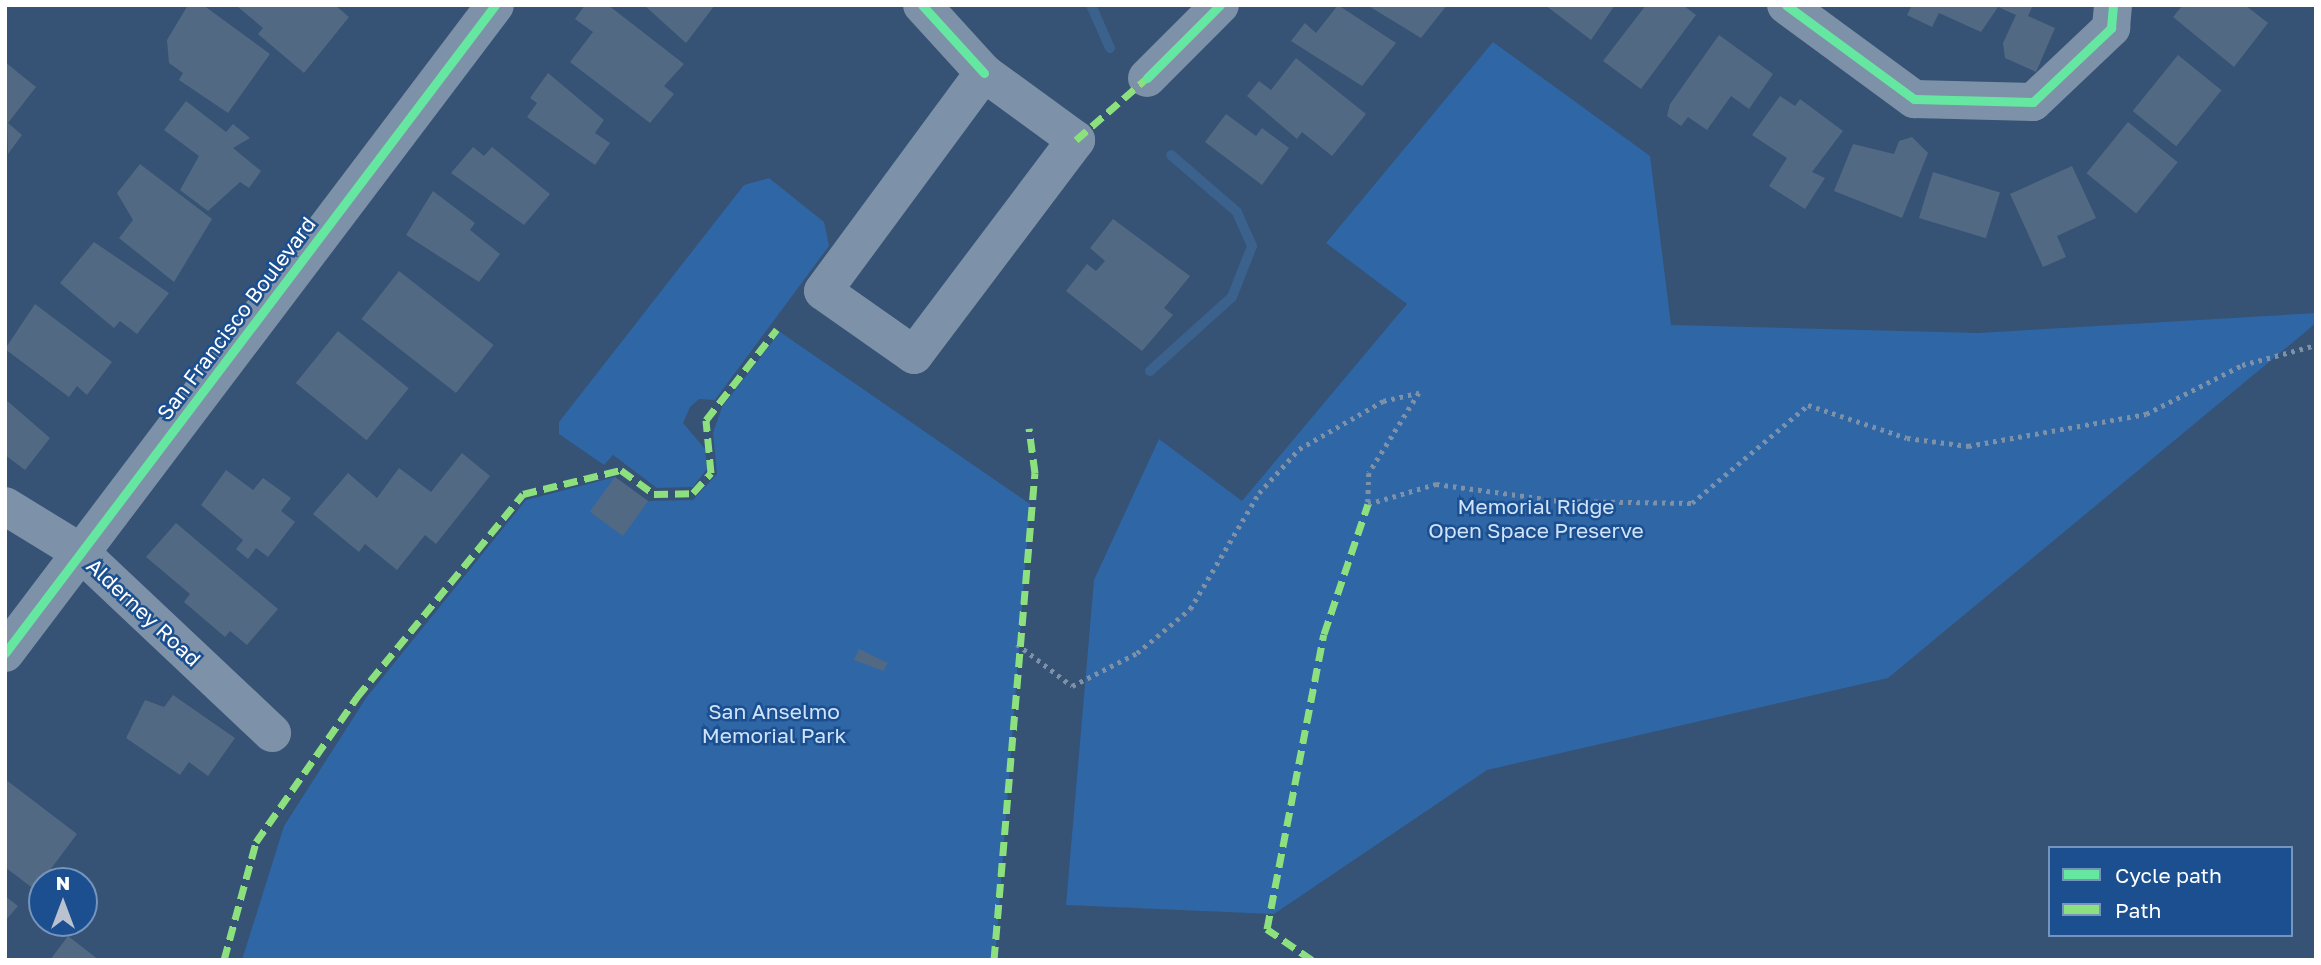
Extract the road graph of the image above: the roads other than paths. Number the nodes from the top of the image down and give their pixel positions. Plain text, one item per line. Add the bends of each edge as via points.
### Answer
1 (495, 5) edge
2 (922, 5) edge
3 (1220, 5) edge
4 (1786, 5) edge
5 (2113, 5) edge
6 (984, 73) junction
7 (1147, 78) dead end
8 (5, 506) edge
9 (80, 552) junction
10 (5, 653) edge
11 (272, 733) dead end

1 - 9 street, San Francisco Boulevard
2 - 6 street
3 - 7 street
4 - 5 street via 1914,99 2033,102 2111,27
6 - 6 street via 823,291 914,355 1076,140
8 - 9 street, Alderney Road
9 - 10 street, San Francisco Boulevard
9 - 11 street, Alderney Road

